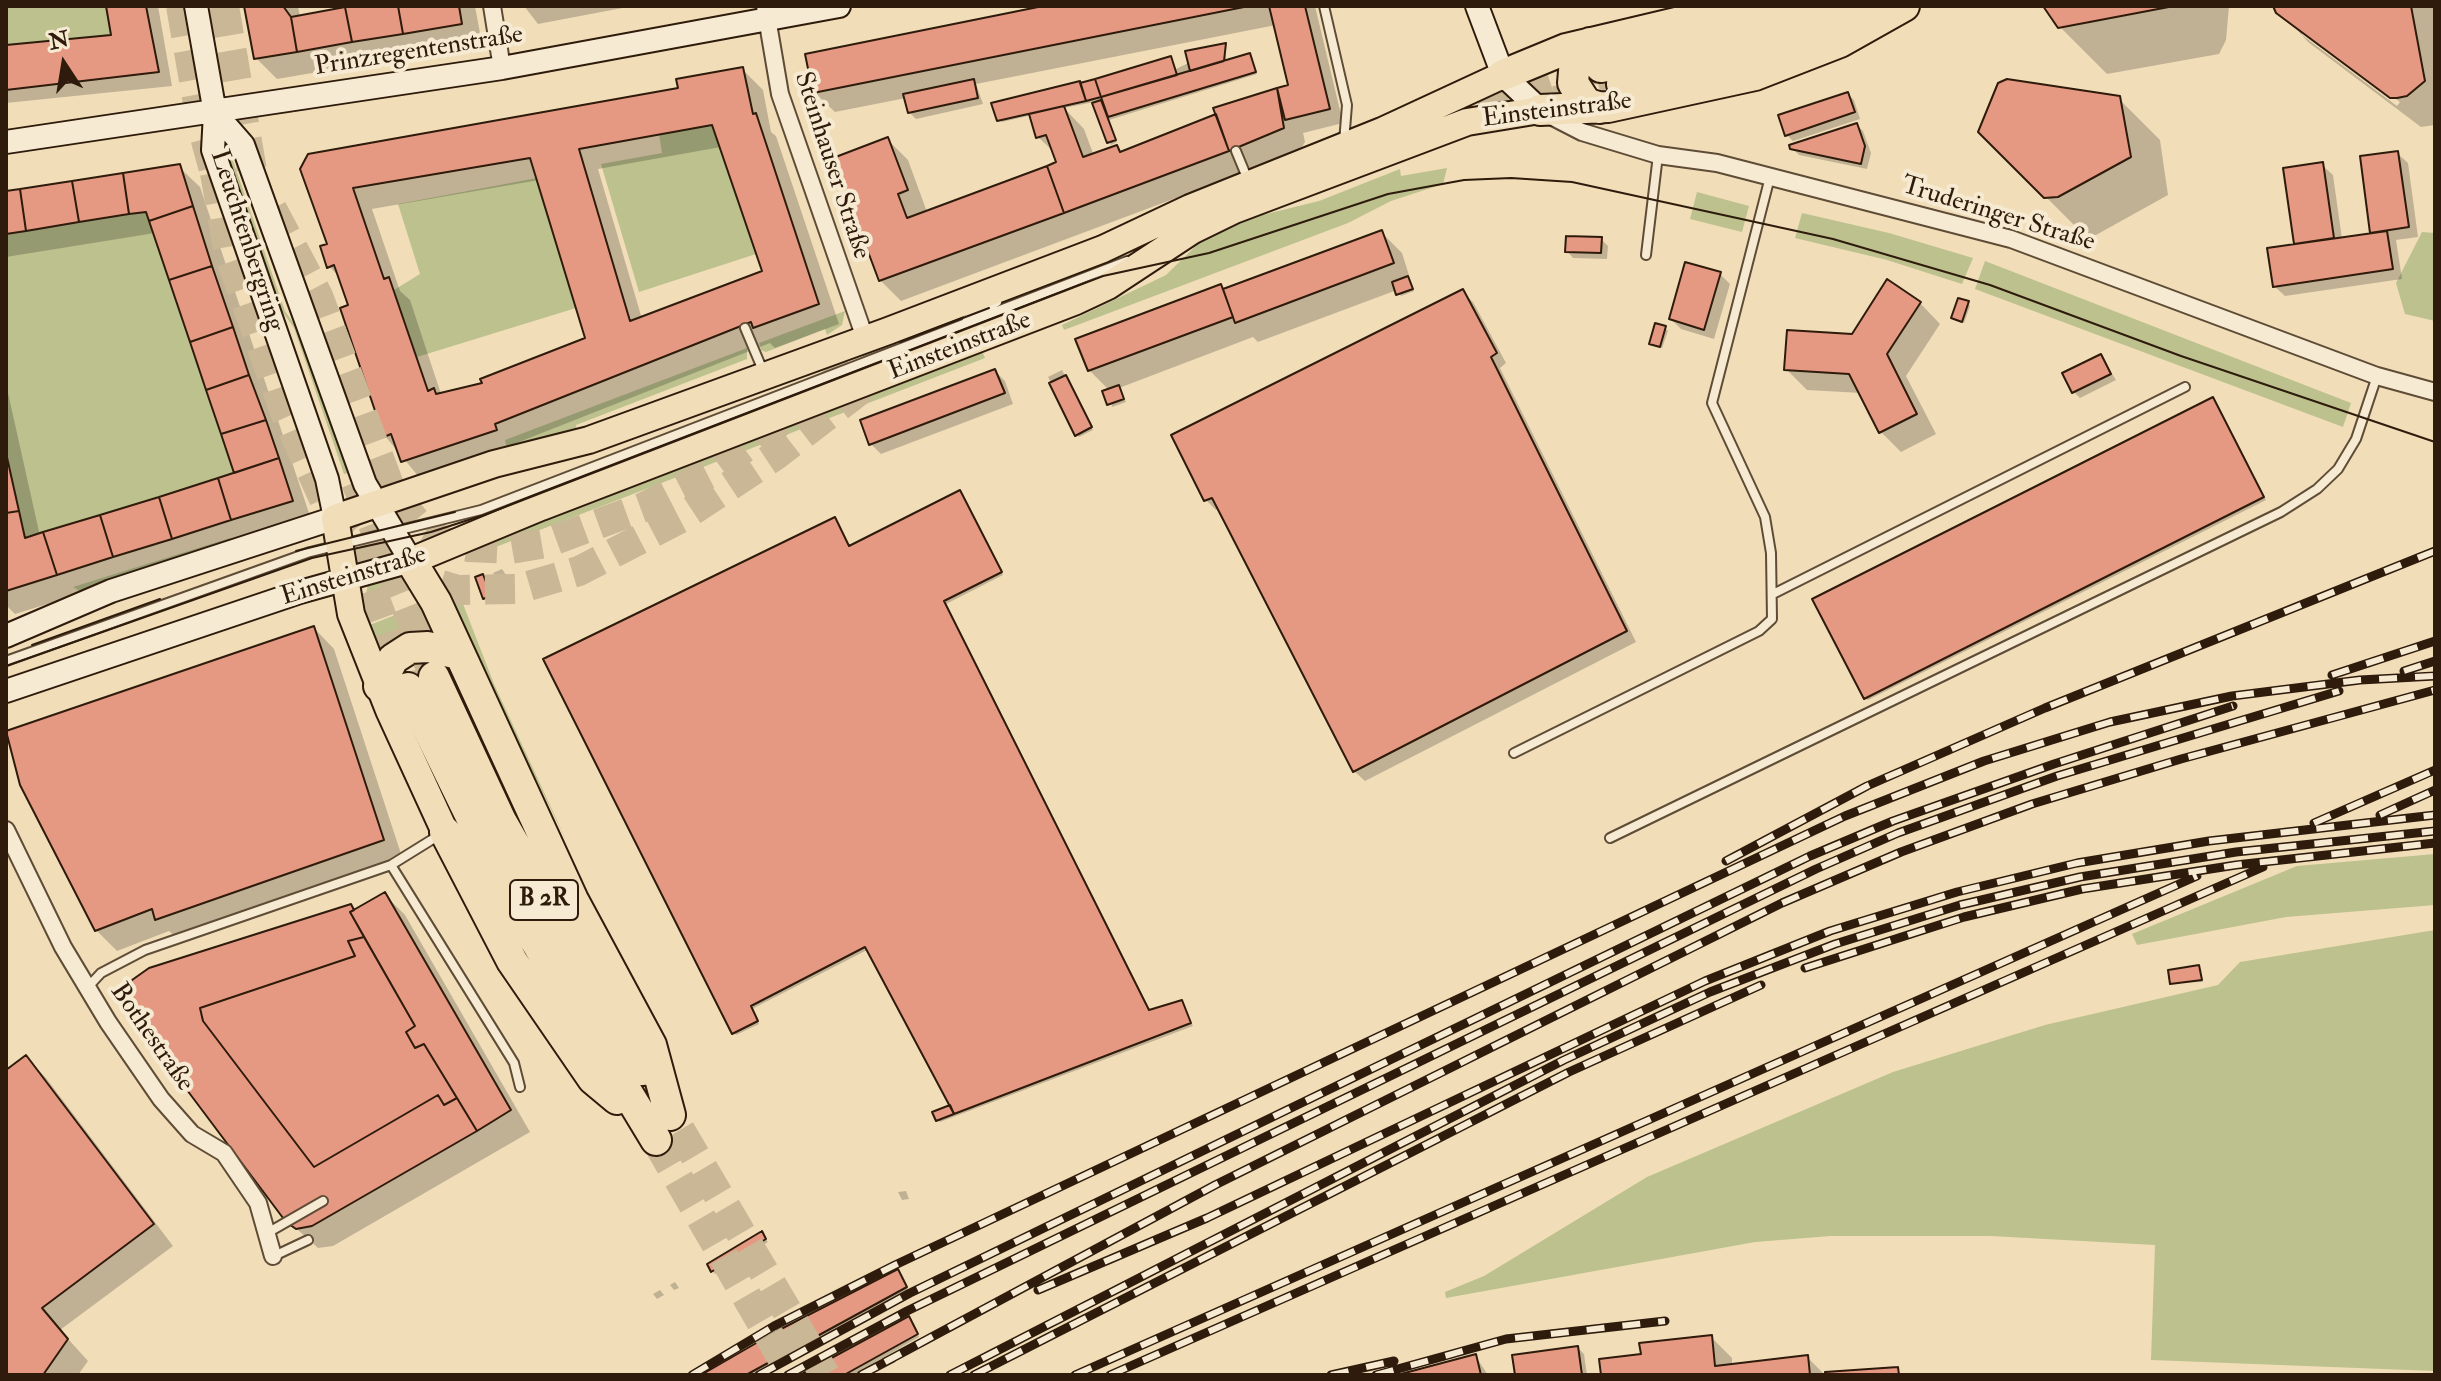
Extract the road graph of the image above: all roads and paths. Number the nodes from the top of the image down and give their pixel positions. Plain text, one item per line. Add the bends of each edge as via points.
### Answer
1 (196, 6) edge
2 (492, 6) edge
3 (839, 6) edge
4 (1324, 6) edge
5 (1477, 6) edge
6 (1748, 6) edge
7 (1810, 6) edge
8 (1861, 6) edge
9 (1904, 6) edge
10 (765, 13) edge
11 (502, 68) junction
12 (1503, 75) junction
13 (1600, 76) junction
14 (1540, 110) junction
15 (215, 113) junction
16 (6, 142) edge
17 (1343, 147) junction
18 (1236, 151) dead end
19 (1658, 155) junction
20 (1770, 176) junction
21 (1250, 184) junction
22 (1174, 242) junction
23 (1646, 255) dead end
24 (1052, 268) junction
25 (745, 328) dead end
26 (945, 332) junction
27 (989, 336) junction
28 (865, 338) junction
29 (765, 374) junction
30 (2377, 376) junction
31 (2185, 387) dead end
32 (2435, 392) edge
33 (377, 505) junction
34 (337, 531) junction
35 (394, 532) junction
36 (411, 561) junction
37 (344, 579) junction
38 (1773, 594) junction
39 (6, 636) edge
40 (458, 654) junction
41 (6, 661) edge
42 (407, 684) junction
43 (6, 691) edge
44 (1514, 753) dead end
45 (6, 830) edge
46 (445, 832) junction
47 (1610, 838) dead end
48 (391, 865) junction
49 (87, 988) junction
50 (520, 1087) dead end
51 (662, 1126) junction
52 (323, 1201) dead end
53 (269, 1232) junction
54 (308, 1240) dead end
55 (273, 1256) joint

1 - 15 main road
2 - 11 street
3 - 10 main road, Prinzregentenstraße
4 - 17 lane via 1347,105
5 - 12 main road
6 - 13 highway, Einsteinstraße
7 - 13 highway
8 - 13 highway via 1754,53
9 - 13 highway, Einsteinstraße via 1840,42 1709,87
10 - 11 main road, Prinzregentenstraße
10 - 28 street, Steinhauser Straße via 780,94
11 - 15 main road, Prinzregentenstraße
12 - 13 highway, Einsteinstraße
12 - 14 main road
12 - 17 main road, Einsteinstraße
13 - 14 highway, Einsteinstraße
14 - 19 street, Truderinger Straße via 1582,132
14 - 22 main road, Einsteinstraße via 1496,115 1436,133 1223,214
15 - 16 main road, Prinzregentenstraße
15 - 33 main road, Leuchtenbergring via 243,145 336,407
15 - 34 main road, Leuchtenbergring / B 2R via 213,150 327,479
17 - 21 main road, Einsteinstraße
18 - 21 lane
19 - 20 street, Truderinger Straße
19 - 23 lane
20 - 30 street, Truderinger Straße via 2011,239
20 - 38 lane via 1712,403 1765,517
21 - 24 main road, Einsteinstraße
22 - 26 lane
22 - 27 main road, Einsteinstraße via 1108,286
24 - 26 lane
24 - 28 main road, Einsteinstraße
25 - 29 lane
26 - 27 lane
26 - 35 lane via 481,510
27 - 36 main road, Einsteinstraße
28 - 29 main road, Einsteinstraße
29 - 33 main road, Einsteinstraße via 589,440 494,464
30 - 32 street, Truderinger Straße
30 - 47 lane via 2356,439 2338,469 2281,512
31 - 38 lane
33 - 34 main road, Einsteinstraße
33 - 35 main road, Leuchtenbergring
34 - 35 lane
34 - 37 main road, Leuchtenbergring / B 2R
34 - 39 main road, Einsteinstraße via 111,591
34 - 41 lane
35 - 36 main road, Leuchtenbergring
36 - 37 main road, Einsteinstraße
36 - 40 highway
37 - 42 main road, Leuchtenbergring / B 2R via 351,614
37 - 43 main road, Einsteinstraße
38 - 44 lane via 1772,619 1759,631
40 - 42 highway via 410,648 393,659
40 - 51 highway via 573,900 651,1045
42 - 46 main road, Leuchtenbergring / B 2R
42 - 51 highway, B 2R via 515,907
45 - 49 street, Bothestraße
46 - 48 lane
46 - 51 highway, B 2R via 521,974 593,1079
48 - 49 lane via 145,950 101,973
48 - 50 lane via 514,1063
49 - 53 street, Bothestraße via 161,1099 192,1134 224,1153 258,1203
52 - 53 lane
53 - 55 street, Bothestraße
54 - 55 lane

